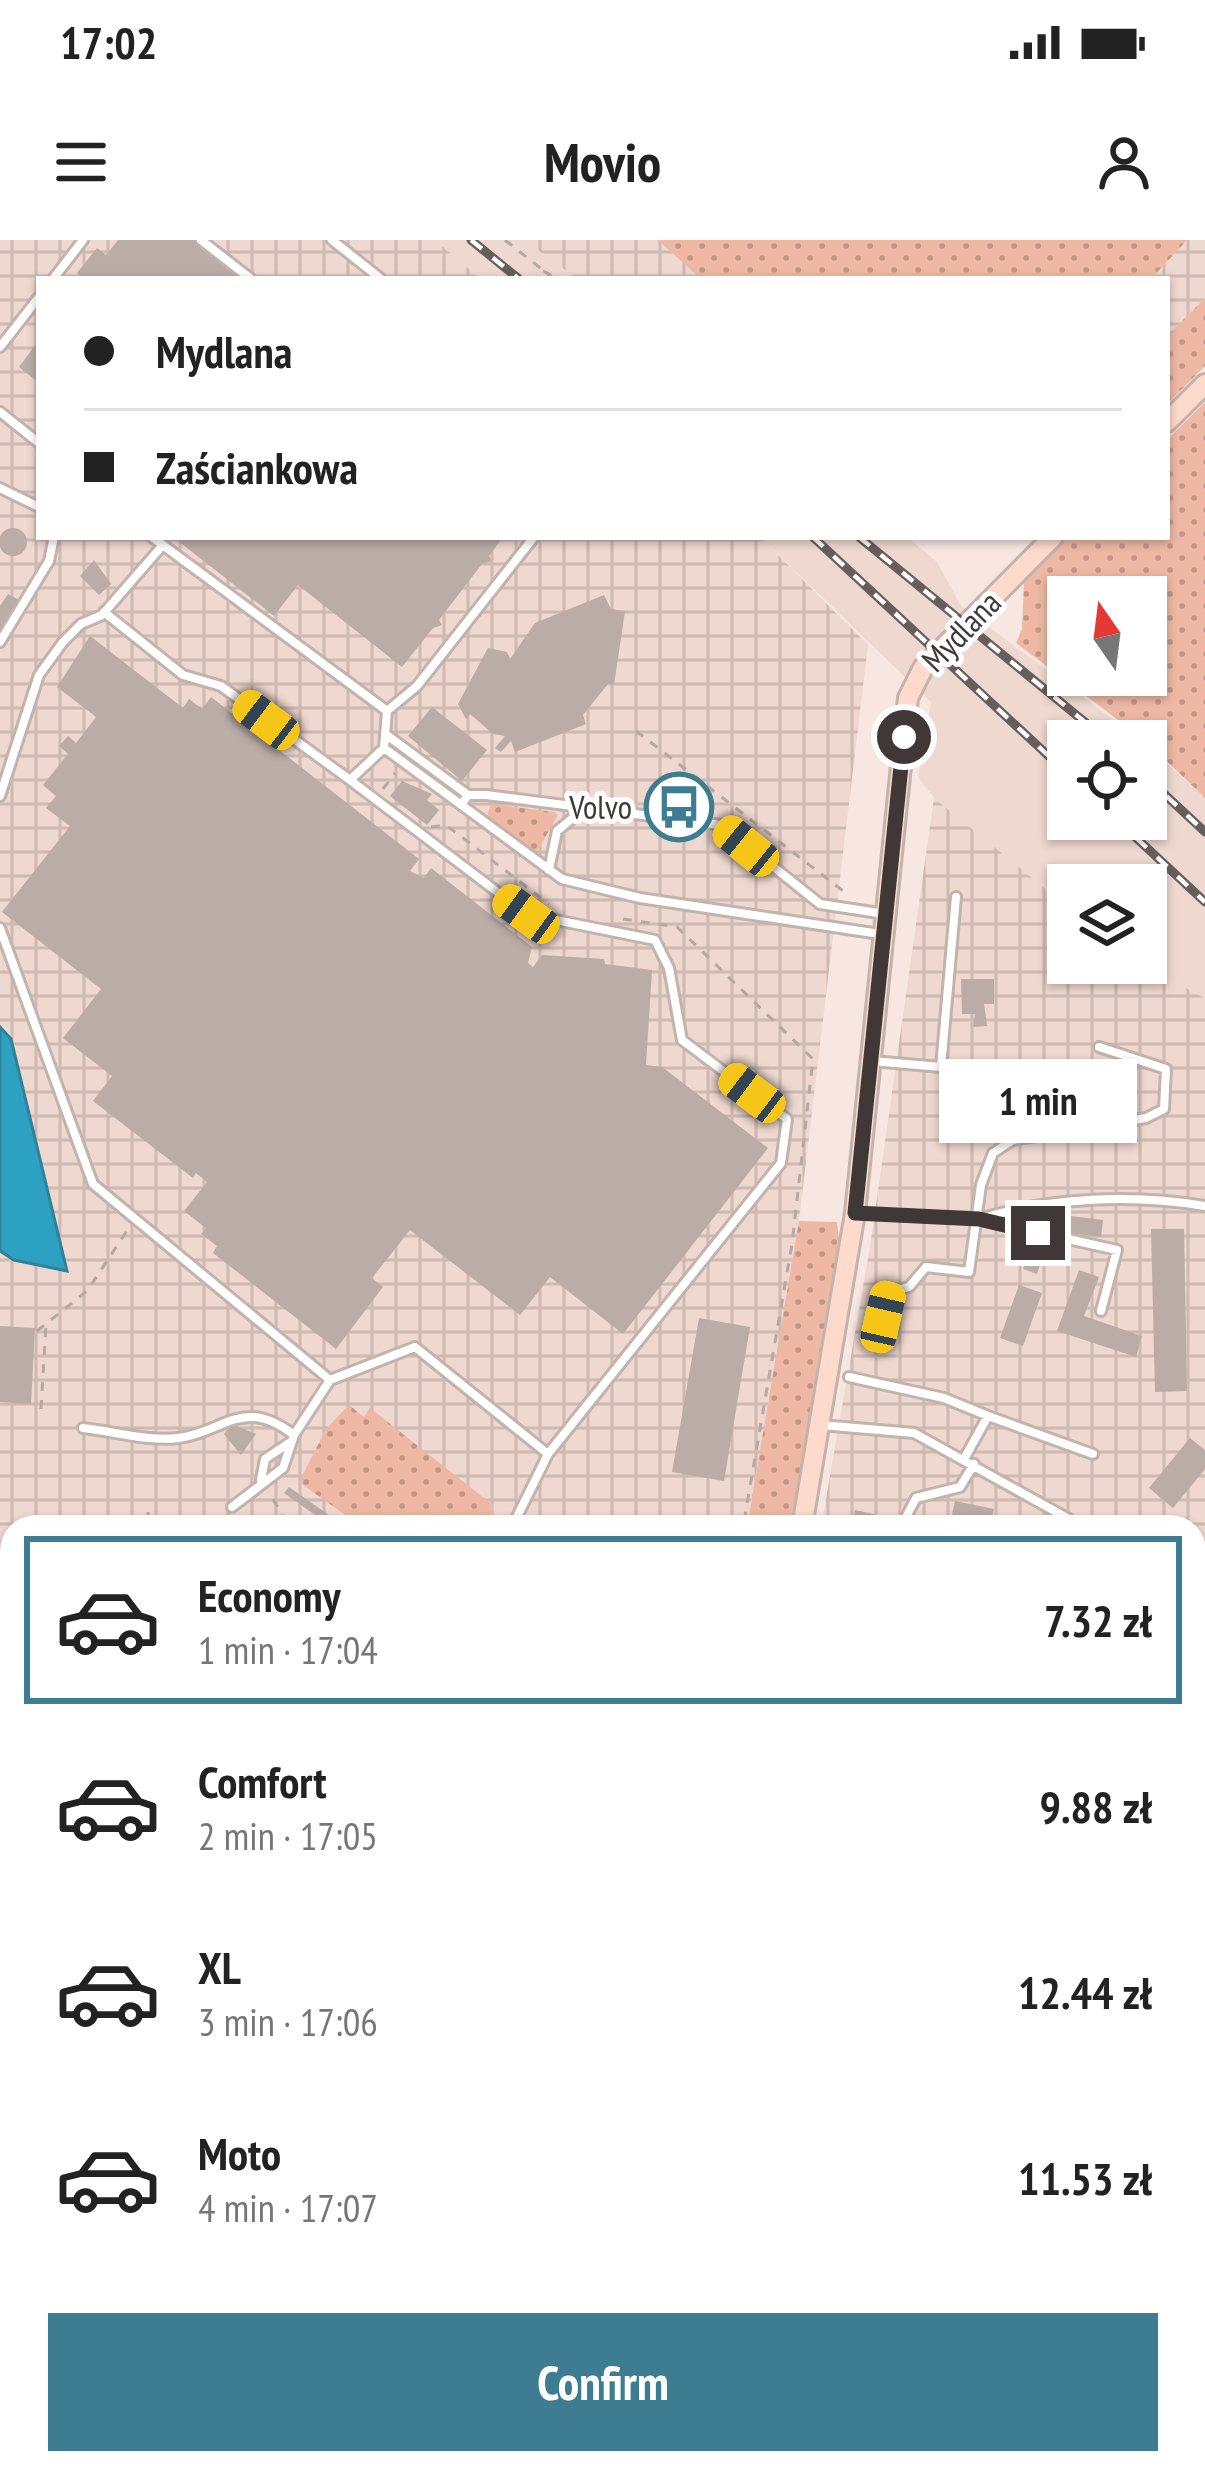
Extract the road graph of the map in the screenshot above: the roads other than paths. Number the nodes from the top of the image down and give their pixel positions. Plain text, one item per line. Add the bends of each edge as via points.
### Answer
1 (83, 240) edge
2 (201, 240) edge
3 (332, 240) edge
4 (54, 276) edge
5 (247, 276) edge
6 (377, 276) edge
7 (36, 301) edge
8 (0, 347) edge
9 (1205, 384) edge
10 (0, 412) edge
11 (1170, 419) edge
12 (36, 441) edge
13 (0, 488) edge
14 (36, 506) edge
15 (53, 540) edge
16 (155, 540) edge
17 (532, 540) edge
18 (1050, 540) edge
19 (162, 546) junction
20 (104, 612) junction
21 (0, 642) edge
22 (387, 711) junction
23 (388, 736) junction
24 (384, 748) junction
25 (350, 780) junction
26 (468, 795) junction
27 (0, 796) edge
28 (461, 806) junction
29 (588, 806) junction
30 (548, 870) junction
31 (956, 897) dead end
32 (886, 914) junction
33 (0, 928) edge
34 (884, 935) junction
35 (1099, 1047) dead end
36 (871, 1061) junction
37 (1205, 1206) edge
38 (855, 1213) junction
39 (979, 1219) junction
40 (1101, 1311) dead end
41 (877, 1342) dead end
42 (849, 1377) dead end
43 (331, 1380) junction
44 (988, 1416) junction
45 (819, 1424) junction
46 (83, 1428) dead end
47 (292, 1439) junction
48 (548, 1454) junction
49 (1093, 1454) dead end
50 (964, 1459) junction
51 (974, 1464) junction
52 (261, 1482) junction
53 (232, 1507) dead end
54 (517, 1515) edge
55 (804, 1515) edge
56 (908, 1515) edge
57 (1062, 1515) edge

1 - 4 lane
2 - 5 lane
3 - 6 lane
7 - 8 lane
9 - 11 street
10 - 12 lane
13 - 14 lane
15 - 21 lane
16 - 19 lane
17 - 22 lane via 417,686
18 - 32 street, Mydlana via 913,681
19 - 20 lane
19 - 22 lane
20 - 25 lane via 183,675 221,686
20 - 27 lane via 81,624 39,675
22 - 23 lane
23 - 24 lane
23 - 26 lane
24 - 25 lane
24 - 28 lane
25 - 48 lane via 526,914 655,940 682,1040 787,1119 781,1163
26 - 28 lane
26 - 29 lane
28 - 30 lane
29 - 30 lane via 557,831
29 - 32 lane via 721,825 820,904
30 - 34 lane via 640,898
31 - 36 lane via 941,1067
32 - 34 street, Mydlana
33 - 43 lane via 93,1184
34 - 36 street, Mydlana
35 - 39 lane via 1166,1069 1164,1109 1012,1139 993,1153
36 - 38 street, Mydlana
37 - 39 lane via 1066,1202
38 - 39 lane
38 - 45 street, Mydlana
39 - 40 lane via 1117,1250
39 - 41 lane via 969,1272 926,1267 909,1287 889,1292
42 - 44 lane via 944,1397
43 - 47 lane
43 - 48 lane via 415,1347
44 - 49 lane
44 - 50 lane
45 - 50 lane via 902,1429
45 - 55 street, Mydlana
46 - 47 lane via 179,1438 226,1418 265,1420
47 - 52 lane via 265,1459
47 - 52 lane via 284,1468
48 - 54 lane
50 - 51 lane
51 - 56 lane via 960,1487 916,1498
51 - 57 lane
52 - 53 lane

